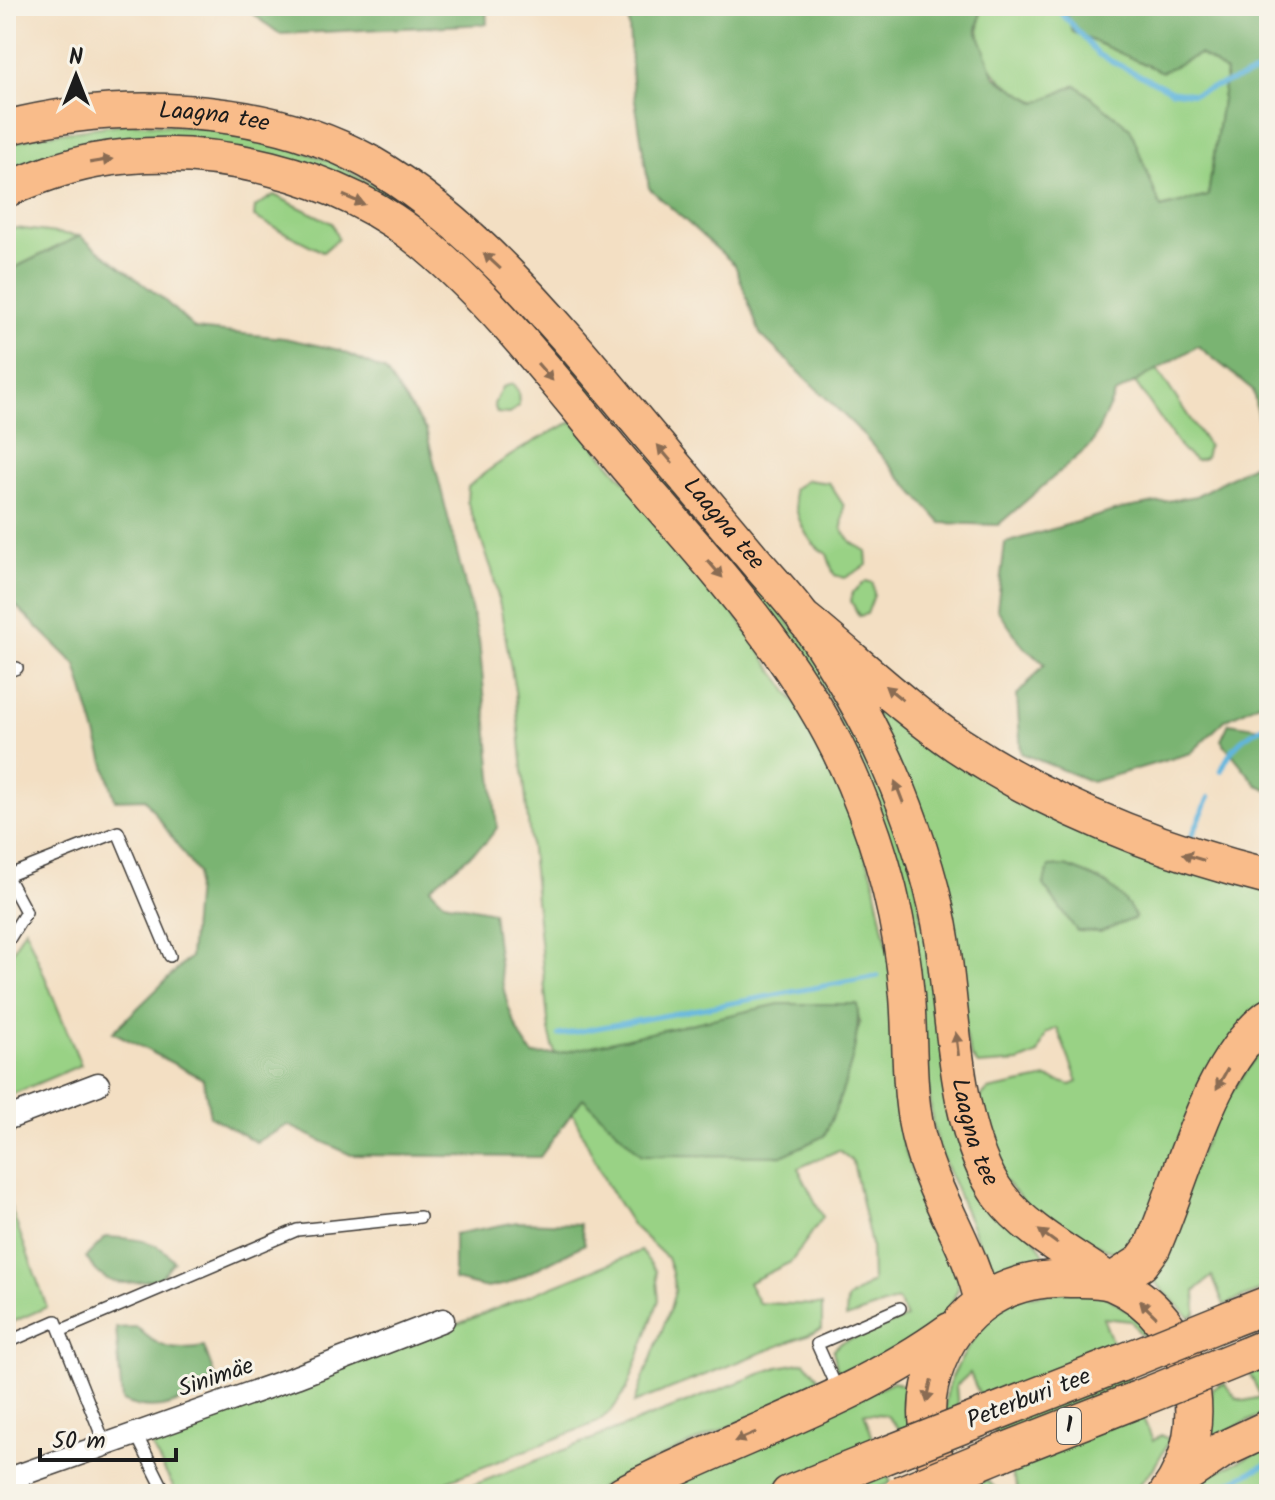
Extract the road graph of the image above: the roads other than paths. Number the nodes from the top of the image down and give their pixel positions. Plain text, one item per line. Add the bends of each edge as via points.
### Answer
1 (6, 128) edge
2 (6, 190) edge
3 (806, 621) junction
4 (6, 876) edge
5 (1269, 877) edge
6 (6, 944) edge
7 (170, 956) dead end
8 (1269, 1017) edge
9 (98, 1084) dead end
10 (6, 1119) edge
11 (420, 1217) dead end
12 (1111, 1282) junction
13 (982, 1303) junction
14 (1269, 1304) edge
15 (900, 1308) dead end
16 (443, 1320) dead end
17 (955, 1328) junction
18 (60, 1331) junction
19 (6, 1343) edge
20 (1257, 1351) edge
21 (840, 1395) junction
22 (1269, 1428) edge
23 (136, 1434) junction
24 (105, 1444) junction
25 (6, 1480) edge
26 (1172, 1488) edge
27 (166, 1494) edge
28 (623, 1494) edge
29 (789, 1494) edge
30 (901, 1494) edge
31 (956, 1494) edge

3 -> 1 main road, Laagna tee via 554,323 440,213 366,160 242,118 167,110 107,111
2 -> 13 main road, Laagna tee via 59,170 131,157 183,156 267,168 367,205 424,243 475,290 739,596 837,746 888,876 905,978 920,1144 976,1273
5 -> 3 highway via 1191,858 1104,825 1024,785 955,742
12 -> 3 main road, Laagna tee via 1017,1215 986,1174 965,1111 942,936 923,856 895,782
4 - 6 lane via 26,912
4 - 7 lane via 118,832
8 -> 12 highway via 1234,1058 1212,1097 1152,1248 1134,1269
9 - 10 street
11 - 18 lane via 297,1230
12 - 13 highway via 1047,1278 1013,1286
26 -> 12 highway via 1191,1445 1196,1407 1189,1368 1171,1333 1145,1303
13 - 17 highway
14 - 29 highway, Peterburi tee / 1, bridge
15 - 21 lane via 817,1344
16 - 23 street, Sinimäe
17 - 21 highway via 906,1364
17 -> 31 highway via 938,1356 926,1403 931,1446
18 - 19 lane via 56,1321
18 - 24 lane
20 - 30 highway, Peterburi tee / 1, bridge
21 -> 28 highway
22 - 26 highway via 1222,1450
23 - 24 street, Sinimäe
23 - 27 lane
24 - 25 street, Sinimäe

